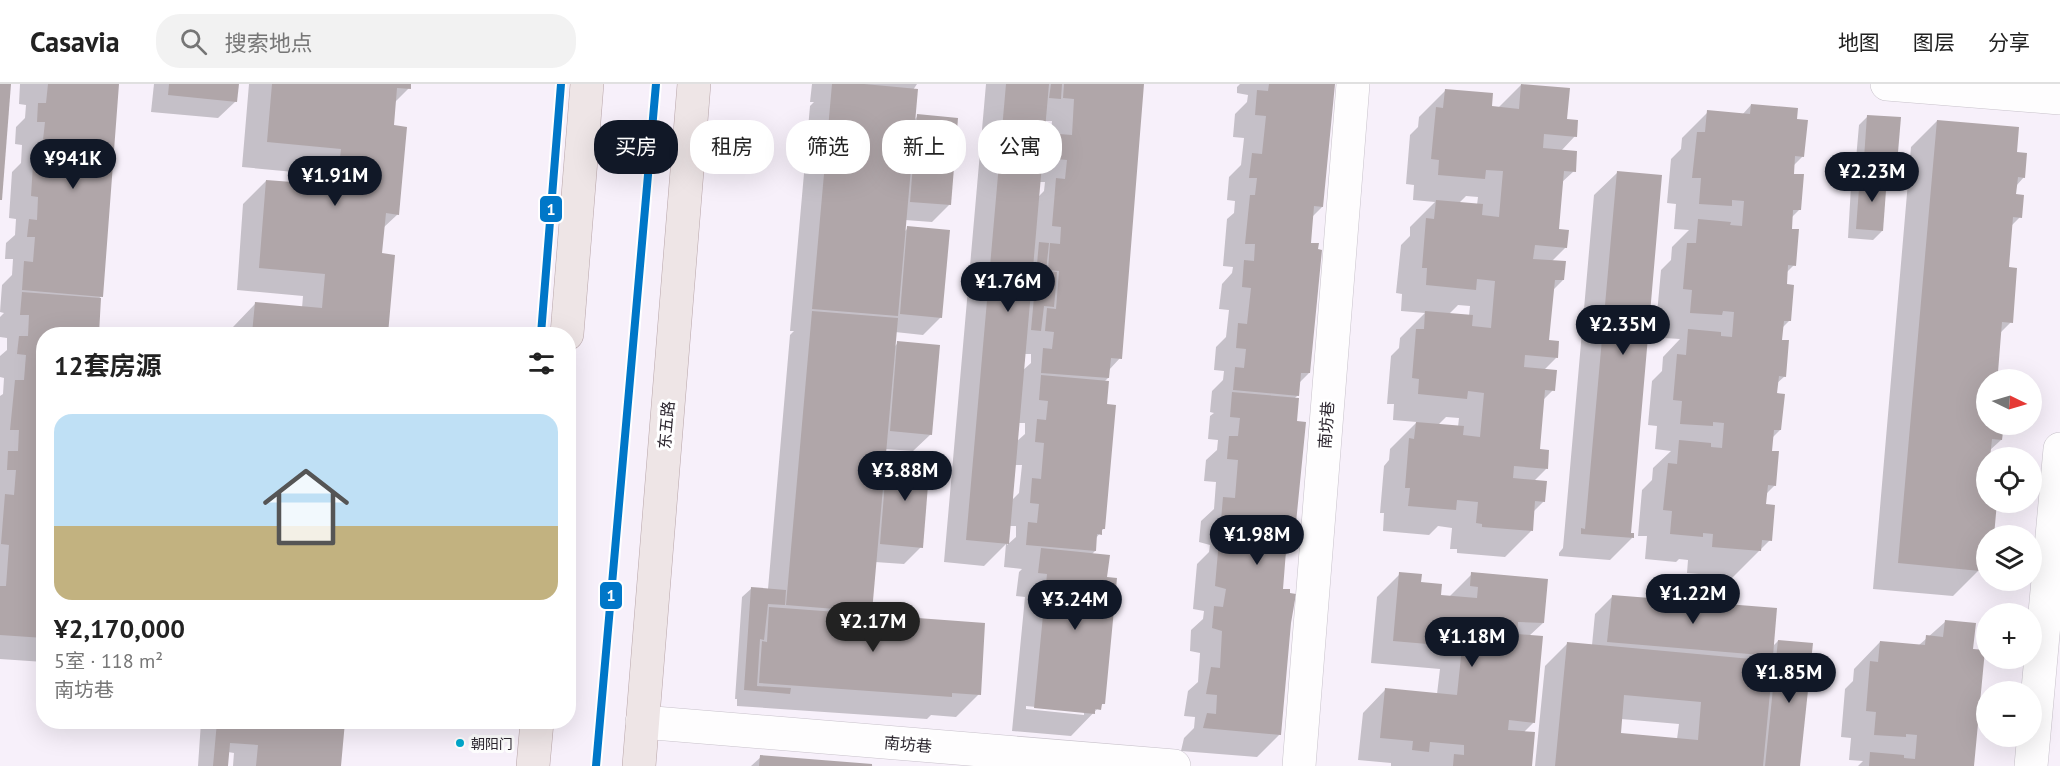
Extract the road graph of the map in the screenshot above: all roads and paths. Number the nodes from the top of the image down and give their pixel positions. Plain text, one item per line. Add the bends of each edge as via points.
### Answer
1 (587, 84) edge
2 (694, 84) edge
3 (1353, 84) edge
4 (1887, 84) edge
5 (2060, 98) edge
6 (568, 327) edge
7 (2060, 449) edge
8 (642, 722) junction
9 (536, 729) edge
10 (533, 766) edge
11 (639, 766) edge
12 (1174, 766) edge
13 (1299, 766) edge
14 (2031, 766) edge

1 - 6 main road
2 - 8 main road, 东五路
3 - 13 street, 南坊巷
4 - 5 street
7 - 14 street
8 - 11 main road, 东五路
8 - 12 street, 南坊巷
9 - 10 main road

